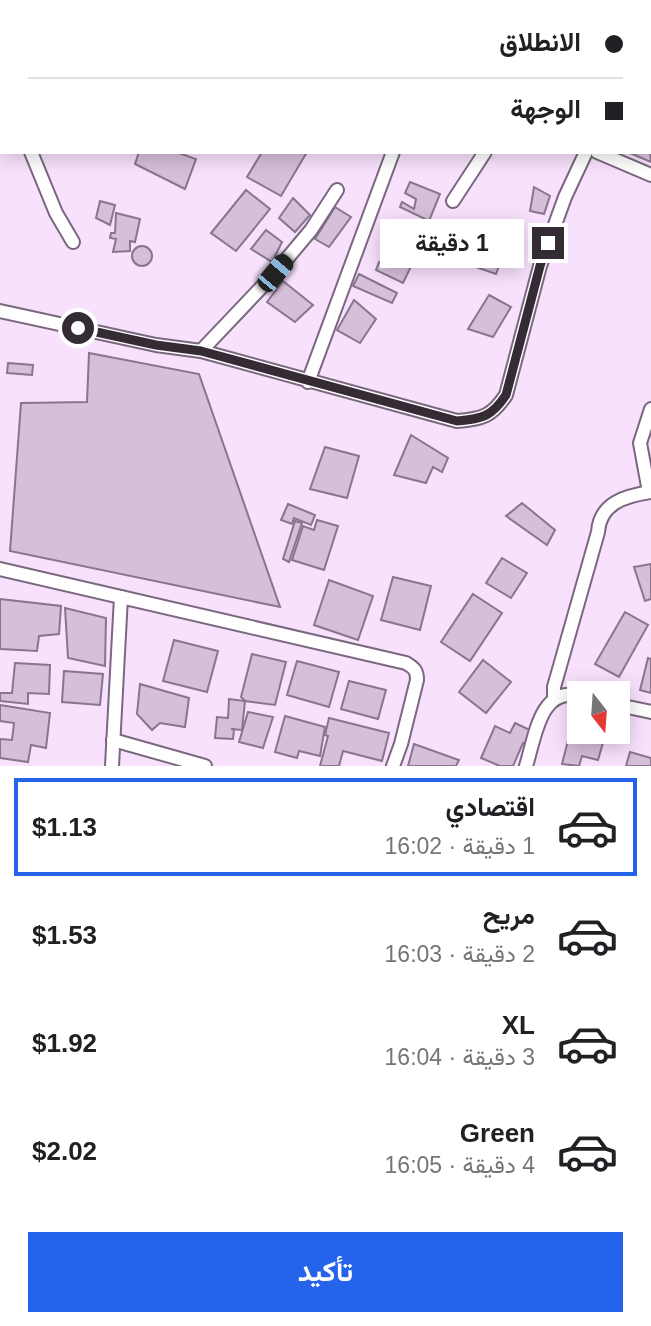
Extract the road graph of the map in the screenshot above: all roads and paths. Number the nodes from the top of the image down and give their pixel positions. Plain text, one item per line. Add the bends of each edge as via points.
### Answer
1 (32, 154) edge
2 (392, 154) edge
3 (484, 154) edge
4 (585, 154) edge
5 (602, 154) edge
6 (651, 174) edge
7 (337, 190) dead end
8 (453, 201) dead end
9 (73, 242) dead end
10 (0, 311) edge
11 (201, 351) junction
12 (308, 382) junction
13 (651, 409) edge
14 (650, 492) edge
15 (0, 569) edge
16 (121, 597) junction
17 (567, 693) edge
18 (554, 699) junction
19 (630, 708) edge
20 (651, 712) edge
21 (113, 740) junction
22 (112, 766) edge
23 (205, 766) edge
24 (393, 766) edge
25 (526, 766) edge

1 - 9 street
2 - 12 street
3 - 8 street
4 - 12 street via 540,266 514,371 495,411 457,421
5 - 6 street
7 - 11 street via 275,273
10 - 11 street
11 - 12 street
13 - 14 street via 640,443
14 - 18 street via 625,498 599,517
15 - 16 street
16 - 21 street
16 - 24 street via 414,667 417,680
17 - 18 street
18 - 25 street via 543,711
19 - 20 street
21 - 22 street
21 - 23 street

